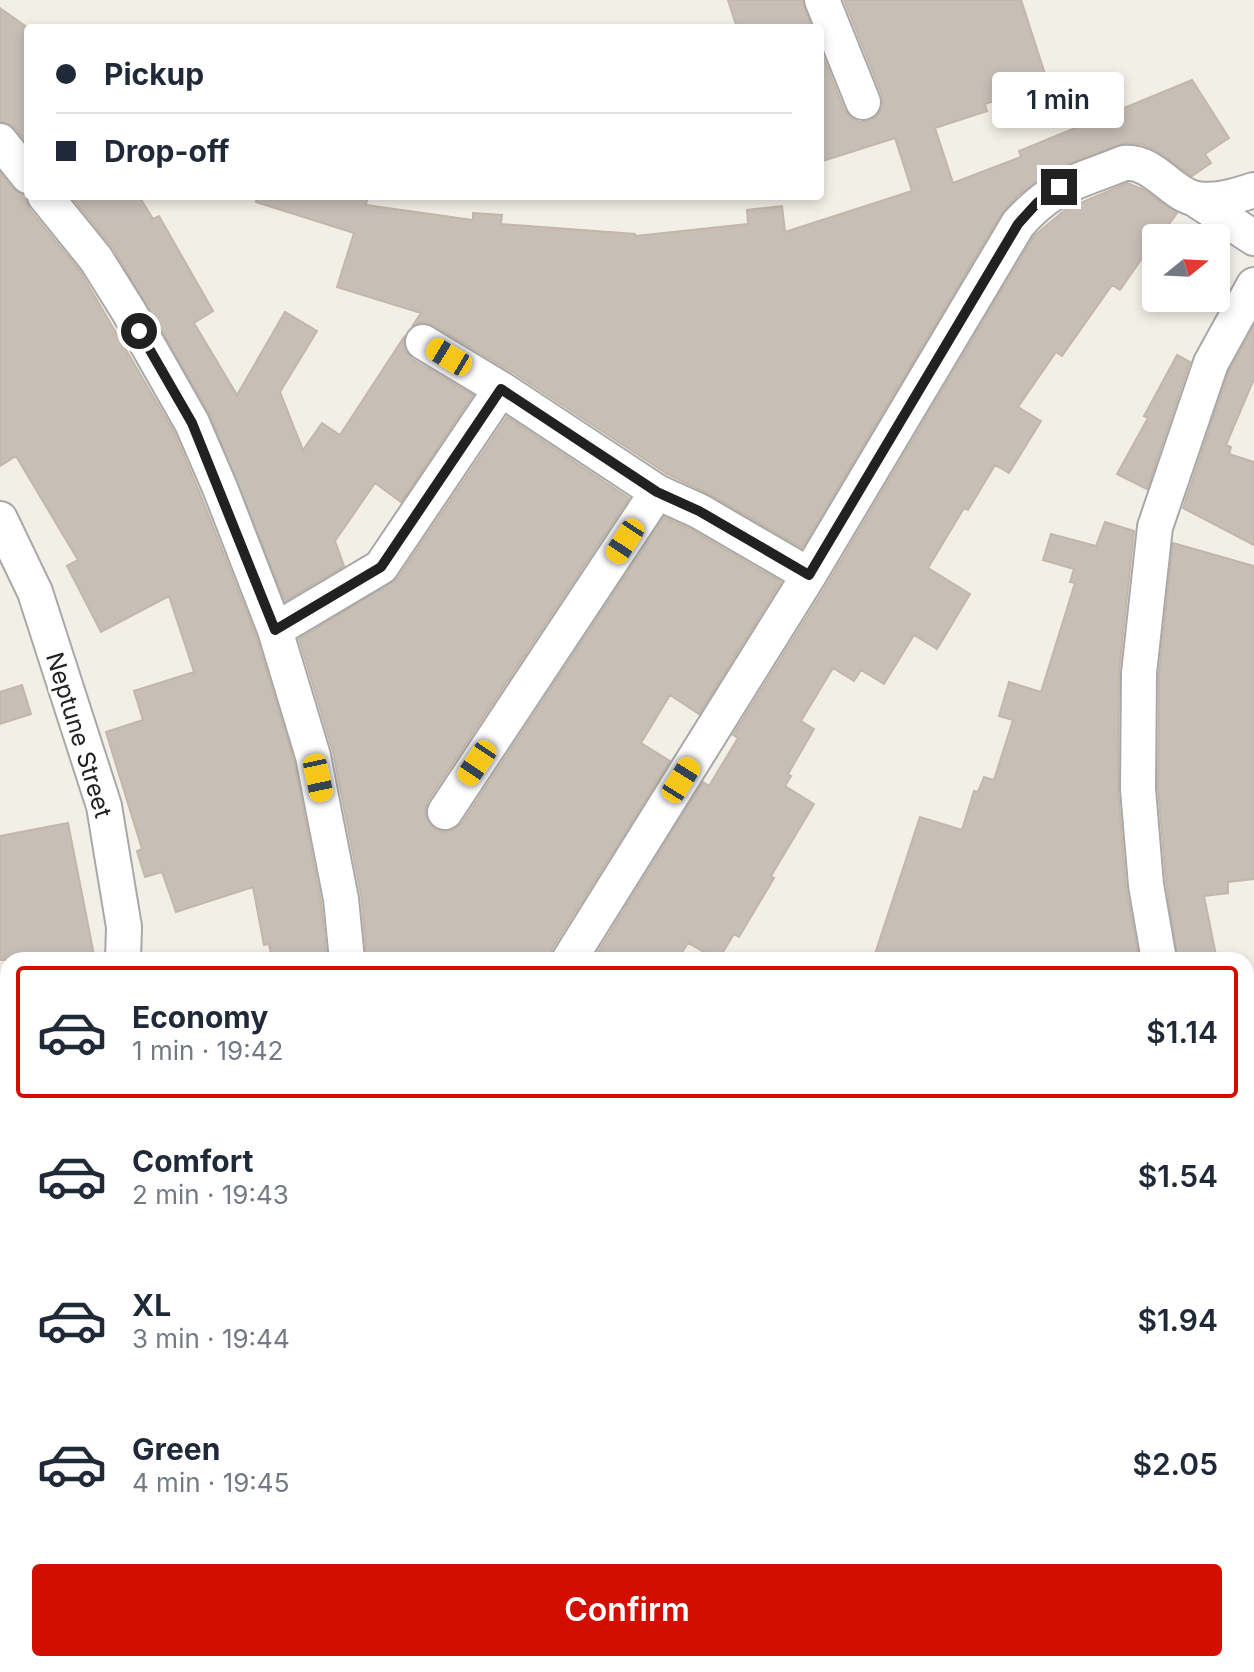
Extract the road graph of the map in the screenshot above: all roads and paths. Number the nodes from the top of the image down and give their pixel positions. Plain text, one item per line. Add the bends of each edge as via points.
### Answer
1 (822, 0) edge
2 (863, 102) dead end
3 (0, 141) edge
4 (24, 171) edge
5 (1254, 190) edge
6 (1195, 199) junction
7 (48, 200) edge
8 (1254, 238) edge
9 (1254, 285) edge
10 (423, 342) dead end
11 (501, 389) junction
12 (657, 492) junction
13 (0, 519) edge
14 (809, 575) junction
15 (275, 630) junction
16 (445, 812) dead end
17 (123, 952) edge
18 (346, 952) edge
19 (574, 952) edge
20 (1158, 952) edge

1 - 2 street
3 - 4 street
5 - 6 street via 1223,199
6 - 8 street
6 - 14 street via 1135,162 1059,187 1037,203 1018,224
7 - 15 street via 96,259 192,423
9 - 20 street via 1211,363 1155,527 1139,673 1138,789
10 - 11 street
11 - 12 street
11 - 15 street via 381,567
12 - 14 street
12 - 16 street
13 - 17 street, Neptune Street via 35,592 104,806 124,927
14 - 19 street
15 - 18 street via 313,756

